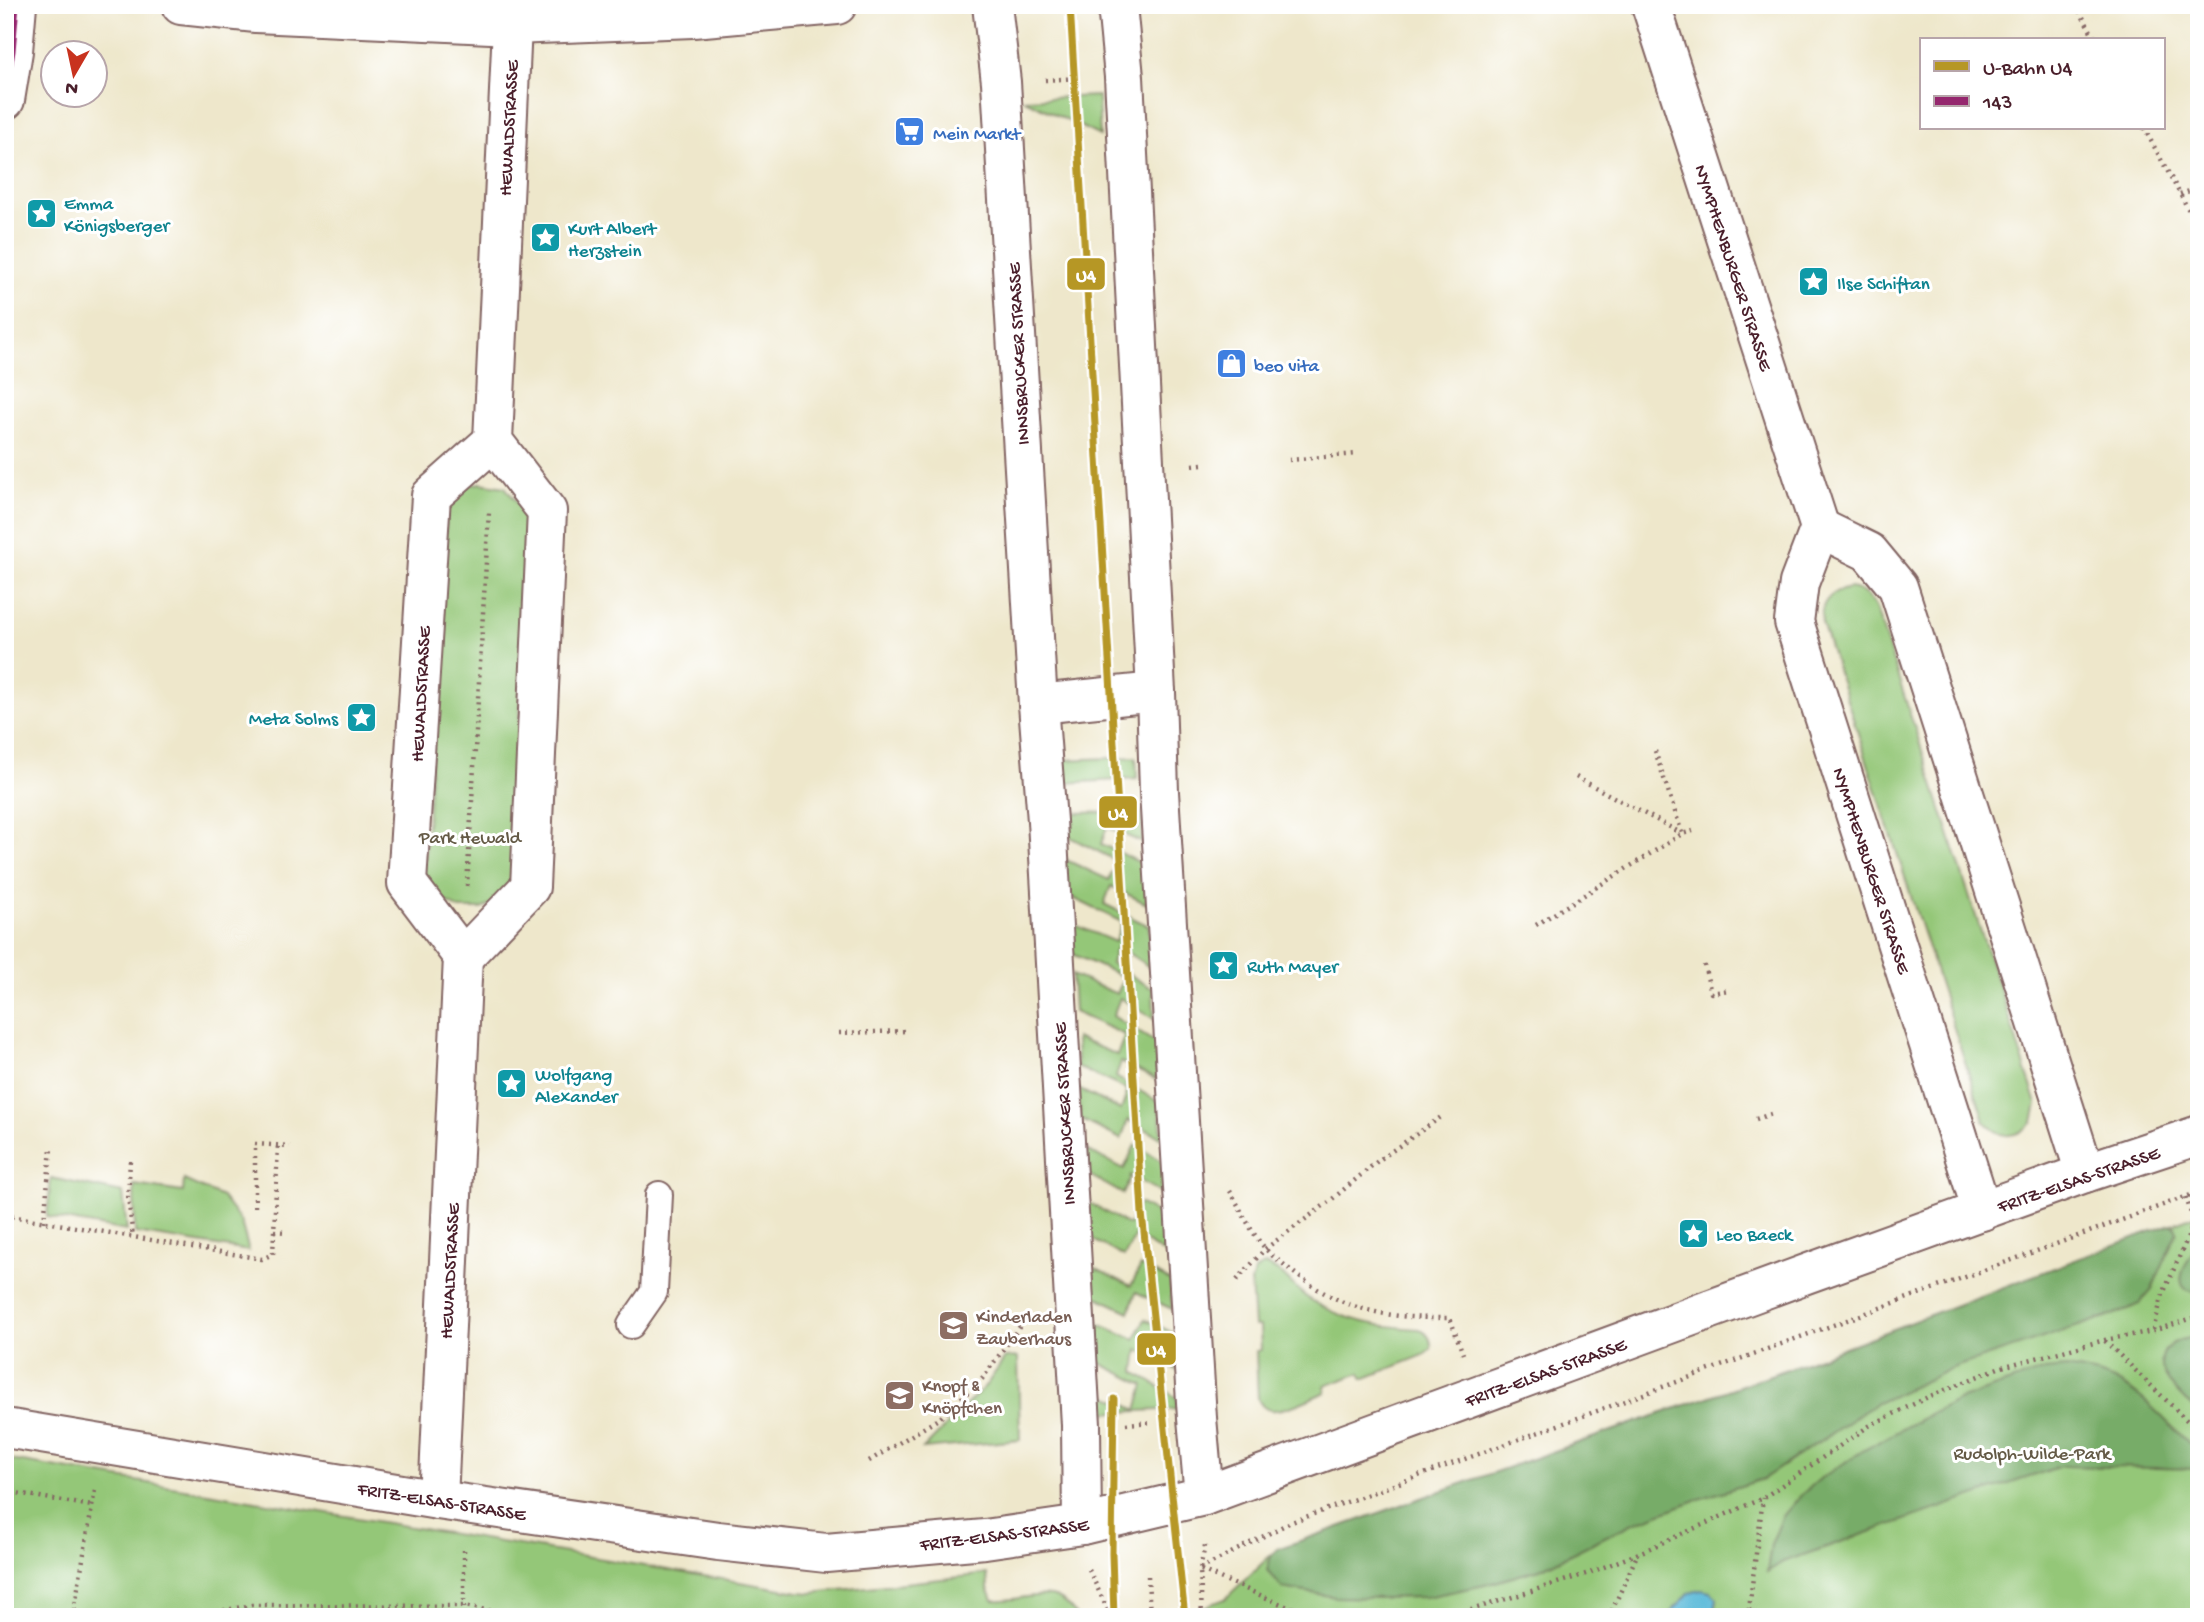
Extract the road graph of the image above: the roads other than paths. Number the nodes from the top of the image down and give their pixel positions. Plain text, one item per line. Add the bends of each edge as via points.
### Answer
1 (17, 5) edge
2 (181, 5) edge
3 (837, 5) edge
4 (992, 5) edge
5 (1651, 5) edge
6 (1117, 6) edge
7 (512, 25) junction
8 (5, 100) edge
9 (493, 441) junction
10 (1820, 528) junction
11 (1156, 692) junction
12 (1038, 704) junction
13 (463, 957) junction
14 (2199, 1135) edge
15 (2085, 1173) junction
16 (659, 1195) dead end
17 (1982, 1211) junction
18 (632, 1325) dead end
19 (5, 1428) edge
20 (1204, 1496) junction
21 (451, 1502) junction
22 (1082, 1525) junction

1 - 8 street
2 - 7 street
3 - 7 street via 693,18
4 - 12 street, INNSBRUCKER STRASSE via 1001,82
5 - 10 street, NYMPHENBURGER STRASSE
6 - 11 street
7 - 9 street, HEWALDSTRASSE
9 - 13 street via 547,511 530,887
9 - 13 street, HEWALDSTRASSE via 431,496 407,883
10 - 15 street via 1870,552 1898,587
10 - 17 street, NYMPHENBURGER STRASSE via 1799,583 1794,622
11 - 12 street
11 - 20 street
12 - 22 street, INNSBRUCKER STRASSE via 1081,1425
13 - 21 street, HEWALDSTRASSE
14 - 15 street, FRITZ-ELSAS-STRASSE
15 - 17 street, FRITZ-ELSAS-STRASSE
16 - 18 lane via 654,1292
17 - 20 street, FRITZ-ELSAS-STRASSE
19 - 21 street, FRITZ-ELSAS-STRASSE
20 - 22 street, FRITZ-ELSAS-STRASSE
21 - 22 street, FRITZ-ELSAS-STRASSE via 826,1553

